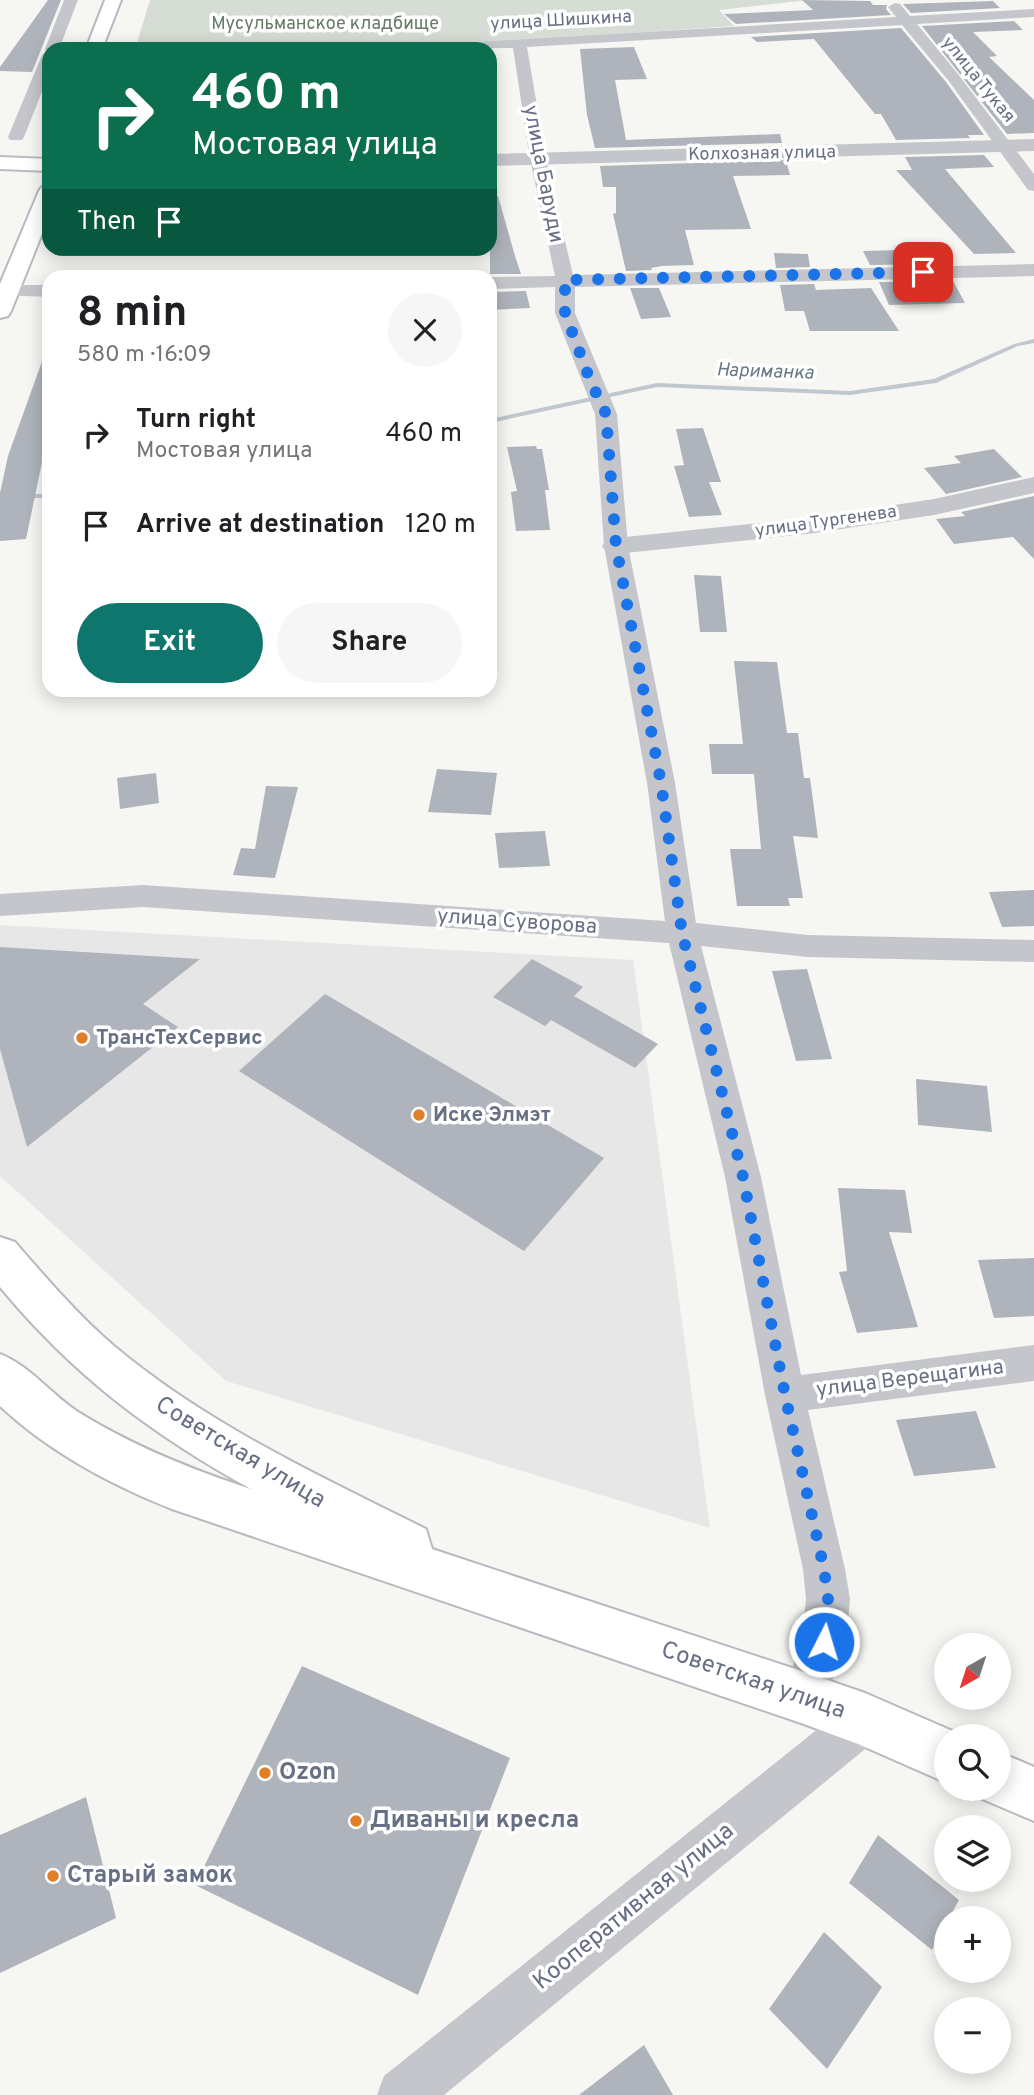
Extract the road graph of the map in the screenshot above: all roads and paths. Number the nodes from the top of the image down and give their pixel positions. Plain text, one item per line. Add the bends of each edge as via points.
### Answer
1 (71, 0) edge
2 (113, 0) edge
3 (889, 0) edge
4 (1034, 13) edge
5 (906, 21) junction
6 (54, 42) edge
7 (97, 42) edge
8 (519, 43) junction
9 (497, 44) edge
10 (42, 72) edge
11 (16, 137) dead end
12 (1034, 145) edge
13 (1007, 147) junction
14 (538, 159) junction
15 (497, 160) edge
16 (0, 163) edge
17 (42, 165) edge
18 (42, 170) edge
19 (29, 179) dead end
20 (1034, 186) edge
21 (42, 208) edge
22 (1034, 270) edge
23 (565, 280) junction
24 (497, 283) edge
25 (42, 293) edge
26 (4, 302) edge
27 (1034, 485) edge
28 (616, 546) junction
29 (0, 905) edge
30 (682, 933) junction
31 (1034, 951) edge
32 (0, 1255) edge
33 (1034, 1363) edge
34 (0, 1374) edge
35 (785, 1395) junction
36 (517, 1600) junction
37 (804, 1698) junction
38 (865, 1720) junction
39 (934, 1750) edge
40 (1011, 1784) edge
41 (1034, 1794) edge
42 (403, 2095) edge

1 - 6 street
2 - 7 main road
3 - 5 street, улица Тукая
4 - 5 street, улица Шишкина
5 - 8 street, улица Шишкина
5 - 13 street, улица Тукая
8 - 9 street, улица Шишкина
8 - 14 street, улица Баруди
10 - 11 street
12 - 13 street, Колхозная улица
13 - 14 street, Колхозная улица
13 - 20 street, улица Тукая
14 - 15 street, Колхозная улица
14 - 23 street, улица Баруди
16 - 17 main road
18 - 19 main road
21 - 26 main road
22 - 23 street
23 - 24 street
23 - 28 street, улица Баруди via 565,313 606,414
25 - 26 street
27 - 28 street, улица Тургенева via 815,525
28 - 30 street, улица Баруди via 661,783
29 - 30 street, улица Суворова via 143,896
30 - 31 street, улица Суворова via 808,946
30 - 35 street, улица Баруди via 743,1177
32 - 36 main road, Советская улица via 91,1354 181,1423 306,1495
33 - 35 street, улица Верещагина
34 - 36 main road, Советская улица via 62,1427 105,1455 172,1486
35 - 37 street, улица Баруди via 828,1599 824,1642
36 - 37 main road, Советская улица
37 - 38 main road, Советская улица
38 - 39 main road, Советская улица
38 - 42 street, Кооперативная улица
40 - 41 main road

